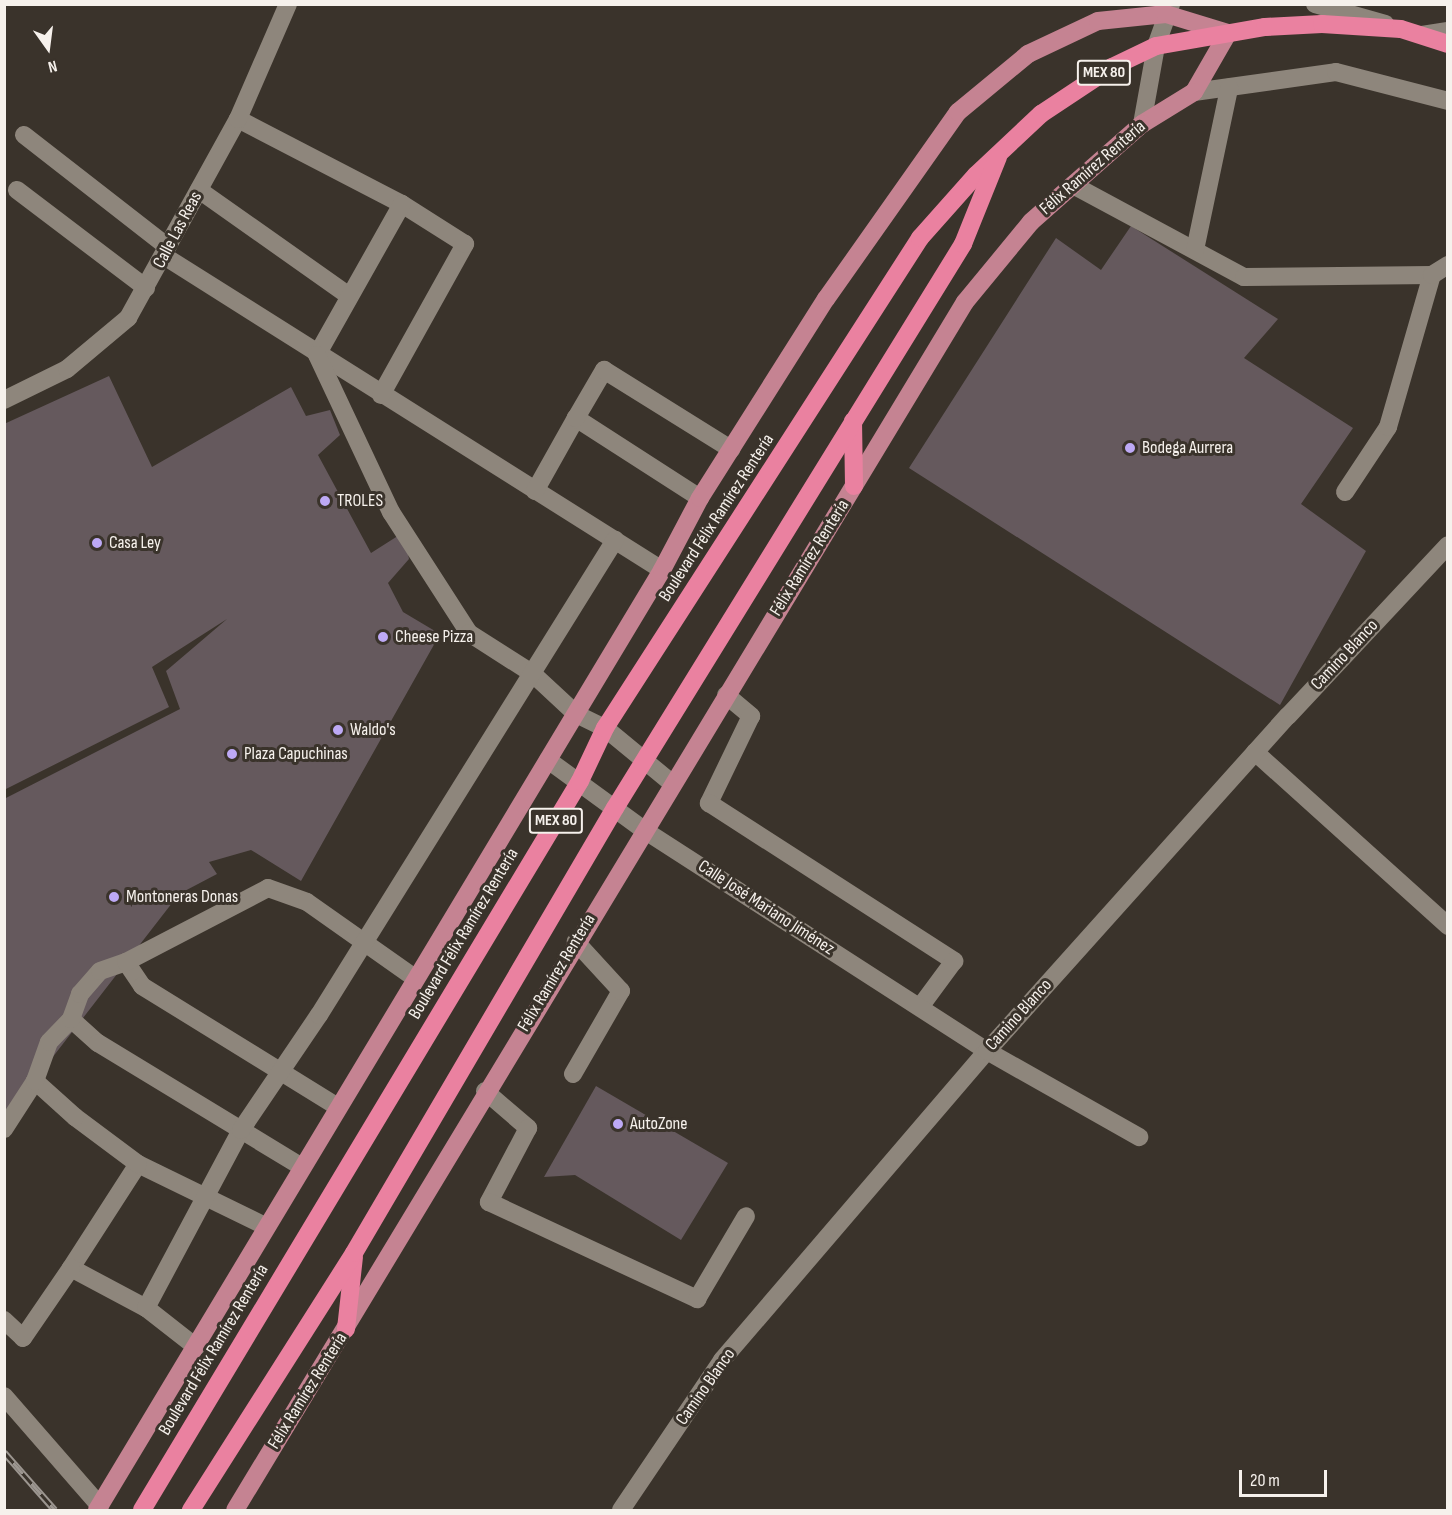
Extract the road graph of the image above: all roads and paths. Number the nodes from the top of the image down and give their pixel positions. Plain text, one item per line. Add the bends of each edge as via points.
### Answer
1 (288, 4) edge
2 (1316, 4) edge
3 (1169, 9) edge
4 (1401, 29) junction
5 (1448, 31) edge
6 (1228, 33) junction
7 (1422, 36) junction
8 (1448, 44) edge
9 (1156, 46) junction
10 (1229, 88) junction
11 (1194, 92) junction
12 (1448, 100) edge
13 (238, 119) junction
14 (1142, 124) junction
15 (24, 135) dead end
16 (1000, 152) junction
17 (1073, 185) junction
18 (17, 190) dead end
19 (199, 190) junction
20 (402, 204) junction
21 (1195, 250) junction
22 (166, 252) junction
23 (1440, 270) edge
24 (146, 288) junction
25 (349, 296) junction
26 (317, 355) junction
27 (381, 395) junction
28 (4, 400) edge
29 (576, 418) junction
30 (854, 421) junction
31 (731, 448) junction
32 (854, 486) junction
33 (535, 491) junction
34 (1345, 492) dead end
35 (700, 498) junction
36 (615, 540) junction
37 (1447, 547) edge
38 (662, 570) junction
39 (533, 674) junction
40 (726, 695) junction
41 (576, 714) junction
42 (605, 728) junction
43 (1255, 752) junction
44 (548, 760) junction
45 (643, 761) junction
46 (580, 781) junction
47 (673, 784) junction
48 (615, 807) junction
49 (644, 830) junction
50 (1448, 926) edge
51 (576, 942) junction
52 (364, 943) junction
53 (126, 962) junction
54 (416, 979) junction
55 (920, 1007) junction
56 (71, 1019) junction
57 (987, 1051) junction
58 (279, 1071) junction
59 (573, 1074) dead end
60 (35, 1081) junction
61 (485, 1091) junction
62 (338, 1107) junction
63 (4, 1129) edge
64 (241, 1130) junction
65 (1139, 1137) dead end
66 (138, 1164) junction
67 (302, 1167) junction
68 (204, 1196) junction
69 (746, 1216) dead end
70 (266, 1226) junction
71 (354, 1253) junction
72 (71, 1268) junction
73 (146, 1308) junction
74 (4, 1320) edge
75 (346, 1329) junction
76 (196, 1347) junction
77 (4, 1396) edge
78 (99, 1508) edge
79 (142, 1510) edge
80 (191, 1510) edge
81 (235, 1510) edge
82 (621, 1510) edge

1 - 13 street, Calle Las Reas
2 - 4 street
3 - 6 main road
3 - 9 street
3 - 31 main road via 1098,21 1028,54 958,112 826,299
4 - 6 highway, Boulevard Félix Ramírez Rentería via 1322,24
4 - 7 highway, Boulevard Félix Ramírez Rentería
5 - 7 street
6 - 9 highway, Boulevard Félix Ramírez Rentería / MEX 80
6 - 11 main road, Félix Ramírez Rentería
7 - 8 highway, Boulevard Félix Ramírez Rentería
9 - 14 street
9 - 16 highway, Boulevard Félix Ramírez Rentería / MEX 80 via 1112,67 1041,114
10 - 11 street
10 - 12 street via 1336,72
10 - 21 street
11 - 14 main road, Félix Ramírez Rentería
13 - 19 street, Calle Las Reas
13 - 20 street
14 - 17 main road, Félix Ramírez Rentería
15 - 22 street
16 - 30 highway, Boulevard Félix Ramírez Rentería / MEX 80 via 963,244
16 - 42 highway, Boulevard Félix Ramírez Rentería / MEX 80 via 920,238
17 - 21 street
17 - 32 main road, Félix Ramírez Rentería via 1031,222 965,302
18 - 24 street
19 - 22 street, Calle Las Reas
19 - 25 street
20 - 25 street
20 - 27 street via 465,244
21 - 23 street via 1244,278
22 - 24 street, Calle Las Reas
22 - 26 street
23 - 34 street via 1388,427
24 - 28 street, Calle Las Reas via 128,318 67,369
25 - 26 street
26 - 27 street
26 - 39 street via 391,512 469,633
27 - 33 street
29 - 31 street via 604,370
29 - 33 street
29 - 35 street
30 - 32 highway
30 - 45 highway, Boulevard Félix Ramírez Rentería / MEX 80
31 - 35 main road
32 - 40 main road, Félix Ramírez Rentería
33 - 36 street
35 - 38 main road
36 - 38 street
36 - 39 street via 564,616
37 - 43 street, Camino Blanco
38 - 41 main road
39 - 41 street
39 - 52 street
40 - 47 main road, Félix Ramírez Rentería
40 - 55 street via 751,716 709,803 954,961
41 - 42 street
41 - 44 main road
42 - 45 street
42 - 46 highway, Boulevard Félix Ramírez Rentería / MEX 80
43 - 50 street
43 - 57 street, Camino Blanco
44 - 46 street, Calle José Mariano Jiménez
44 - 54 main road
45 - 47 street
45 - 48 highway, Boulevard Félix Ramírez Rentería / MEX 80
46 - 48 street, Calle José Mariano Jiménez
46 - 79 highway, Boulevard Félix Ramírez Rentería / MEX 80
47 - 49 main road, Félix Ramírez Rentería
48 - 49 street, Calle José Mariano Jiménez
48 - 71 highway, Boulevard Félix Ramírez Rentería / MEX 80
49 - 51 main road, Félix Ramírez Rentería
49 - 55 street, Calle José Mariano Jiménez
51 - 59 street via 621,991
51 - 61 main road, Félix Ramírez Rentería
52 - 53 street via 307,902 268,888
52 - 54 street
52 - 58 street
53 - 56 street via 100,971 80,994
53 - 58 street via 142,986
54 - 62 main road
55 - 57 street, Calle José Mariano Jiménez
56 - 60 street via 49,1042
56 - 64 street via 98,1042
57 - 65 street, Calle José Mariano Jiménez
57 - 82 street, Camino Blanco via 722,1360
58 - 62 street
58 - 64 street
60 - 63 street
60 - 66 street
61 - 69 street via 528,1128 489,1202 697,1299
61 - 75 main road, Félix Ramírez Rentería
62 - 67 main road
64 - 67 street
64 - 68 street
66 - 68 street
66 - 72 street
67 - 70 main road
68 - 70 street
68 - 73 street
70 - 76 main road
71 - 75 highway
71 - 80 highway, Boulevard Félix Ramírez Rentería / MEX 80
72 - 73 street
72 - 74 street via 23,1338
73 - 76 street
75 - 81 main road, Félix Ramírez Rentería
76 - 78 main road
77 - 78 street

